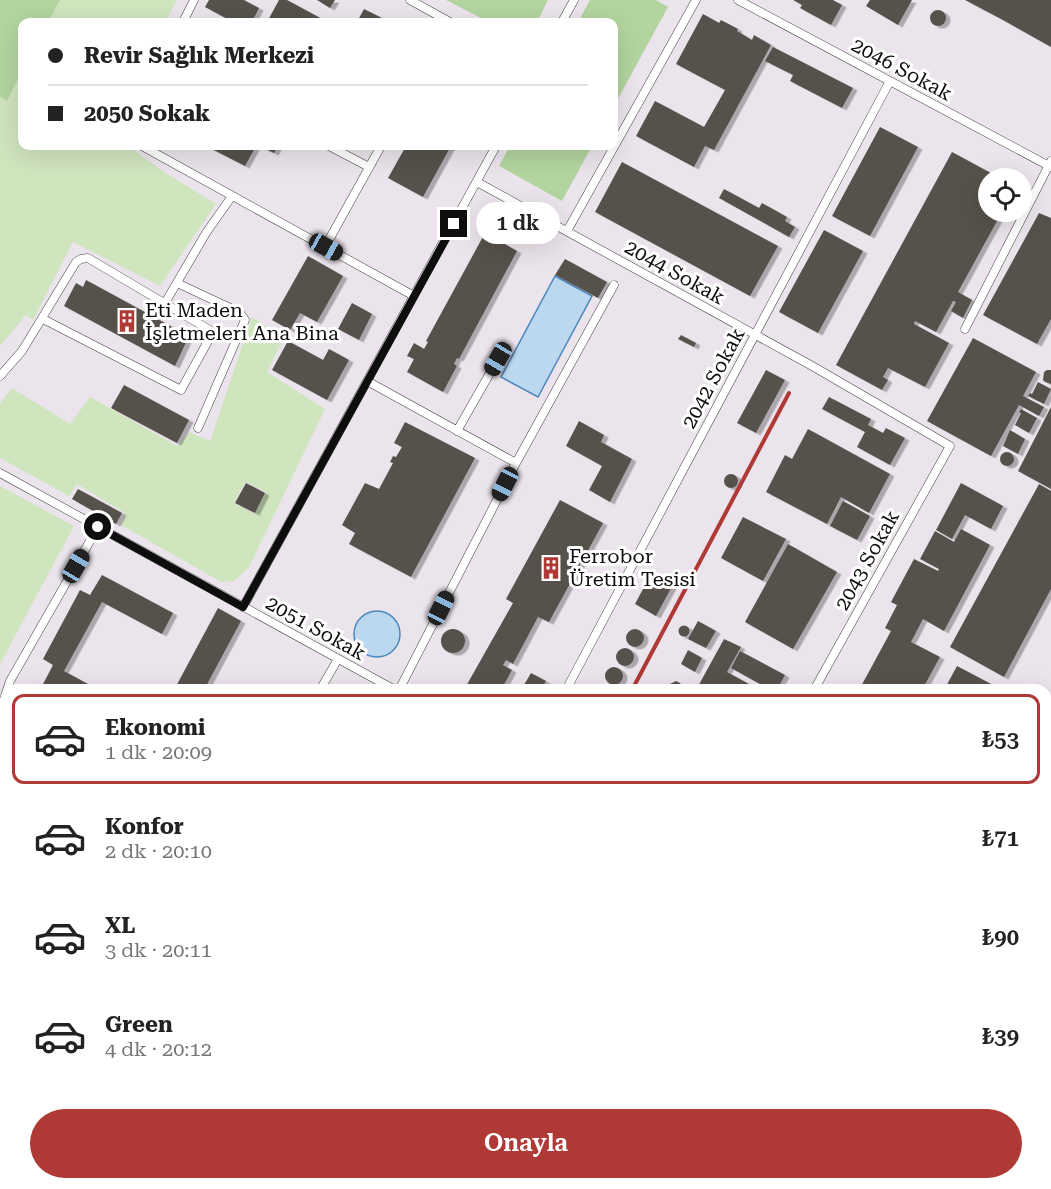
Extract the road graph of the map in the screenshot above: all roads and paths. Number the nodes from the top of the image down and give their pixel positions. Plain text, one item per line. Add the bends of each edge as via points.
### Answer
1 (194, 0) edge
2 (410, 0) edge
3 (574, 0) edge
4 (696, 0) edge
5 (738, 0) edge
6 (185, 18) edge
7 (442, 18) edge
8 (564, 18) edge
9 (890, 81) junction
10 (618, 140) edge
11 (149, 150) edge
12 (337, 150) edge
13 (379, 150) edge
14 (494, 150) edge
15 (612, 150) edge
16 (1050, 165) edge
17 (369, 167) junction
18 (477, 182) junction
19 (232, 196) junction
20 (567, 231) junction
21 (326, 247) junction
22 (177, 283) junction
23 (614, 285) dead end
24 (414, 296) junction
25 (165, 303) junction
26 (43, 319) junction
27 (965, 329) dead end
28 (754, 335) junction
29 (498, 359) dead end
30 (0, 376) edge
31 (367, 381) junction
32 (198, 428) dead end
33 (457, 431) junction
34 (950, 446) joint
35 (516, 464) junction
36 (0, 473) edge
37 (98, 527) junction
38 (243, 607) junction
39 (338, 659) junction
40 (9, 684) edge
41 (323, 684) edge
42 (386, 684) edge
43 (400, 684) edge
44 (569, 684) edge
45 (817, 684) edge

1 - 6 lane
2 - 7 lane
3 - 8 lane
4 - 10 lane
5 - 9 lane, 2046 Sokak
9 - 16 lane, 2046 Sokak
9 - 28 lane, 2042 Sokak
11 - 19 lane
12 - 17 lane
13 - 17 lane
14 - 18 lane
15 - 20 lane
16 - 27 lane
17 - 21 lane
18 - 20 lane, 2044 Sokak
18 - 24 lane
19 - 21 lane
19 - 22 lane
20 - 28 lane, 2044 Sokak
21 - 24 lane
22 - 25 lane
22 - 32 lane via 239,312 245,320
23 - 35 lane
24 - 31 lane
25 - 26 lane via 85,258 76,262
25 - 26 lane via 213,332 181,390
26 - 30 lane
28 - 34 lane, 2044 Sokak
28 - 44 lane, 2042 Sokak
29 - 33 lane
31 - 33 lane
31 - 38 lane
33 - 35 lane
34 - 45 lane, 2043 Sokak
35 - 43 lane
36 - 37 lane, 2051 Sokak
37 - 38 lane, 2051 Sokak
37 - 40 lane
38 - 39 lane, 2051 Sokak
39 - 41 lane
39 - 42 lane, 2051 Sokak

